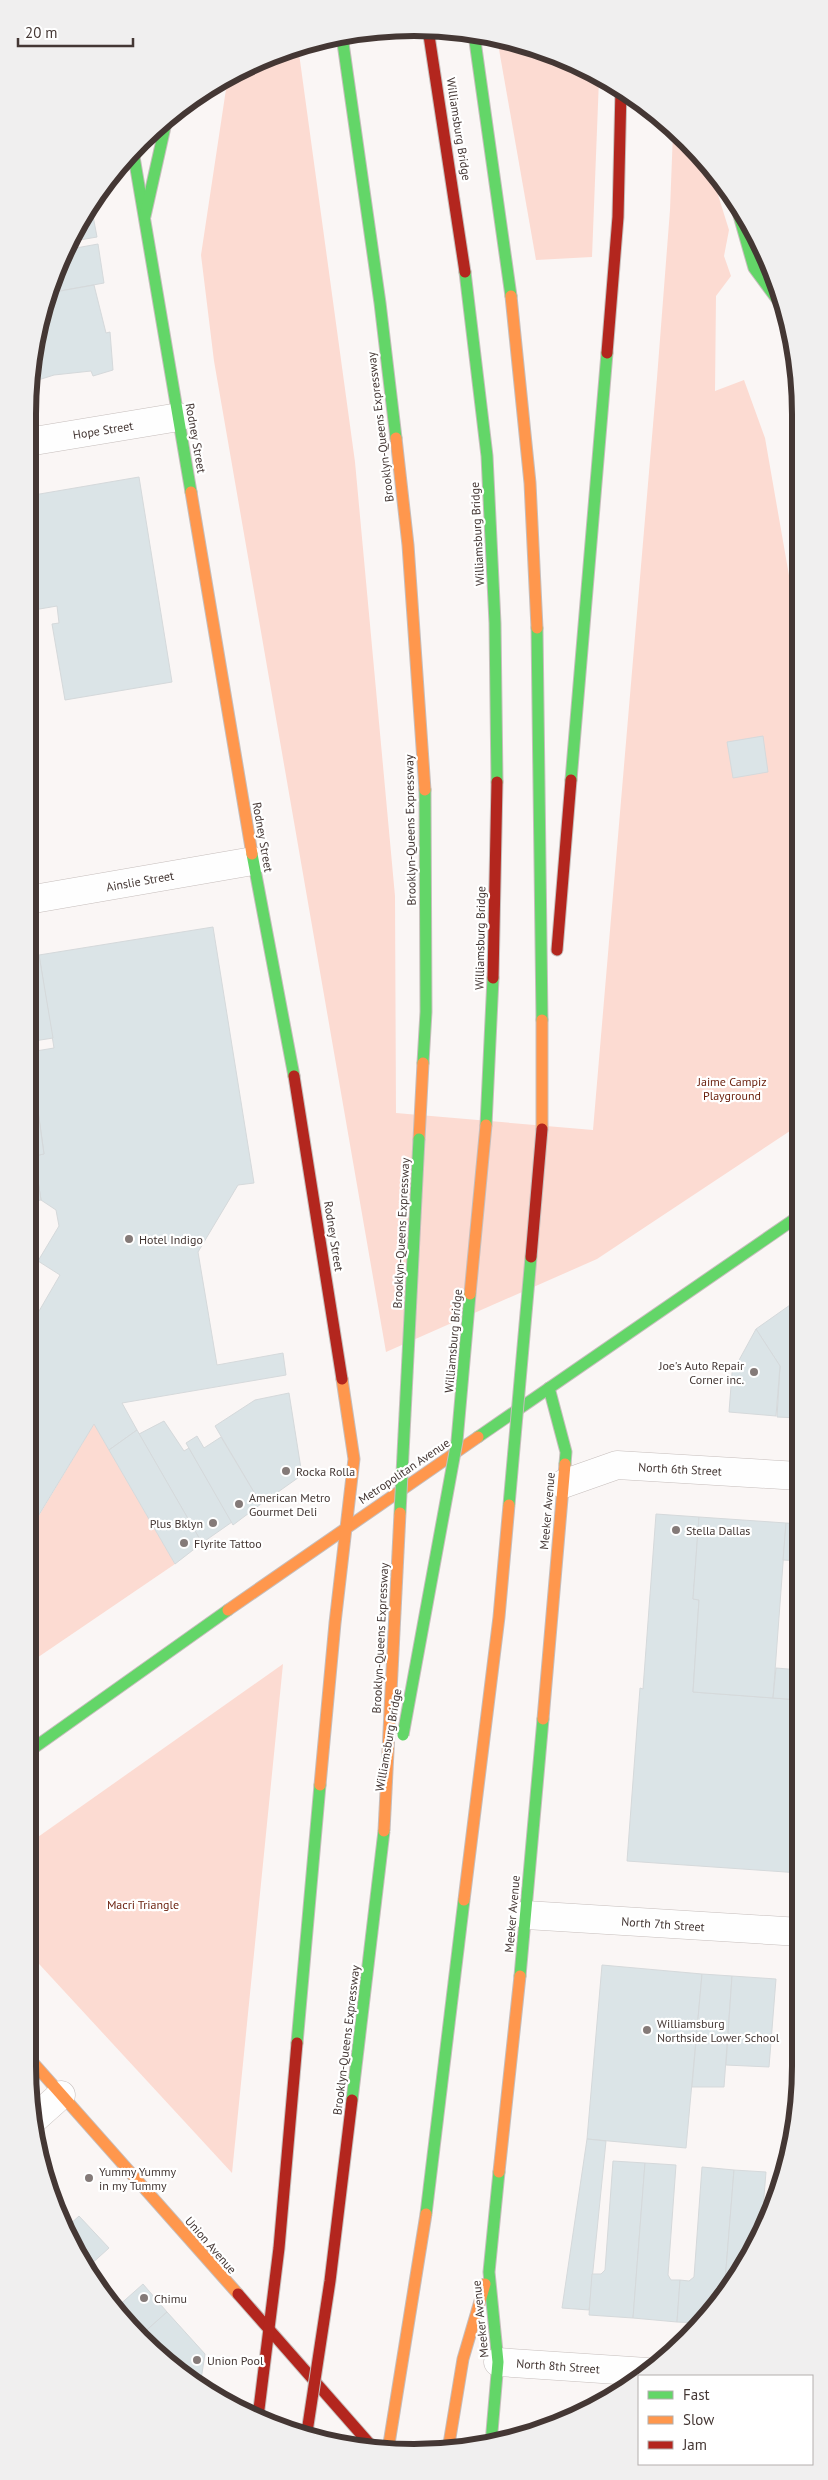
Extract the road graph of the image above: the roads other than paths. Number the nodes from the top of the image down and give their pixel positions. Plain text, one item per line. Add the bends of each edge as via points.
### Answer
1 (429, 37) edge
2 (475, 41) edge
3 (343, 43) edge
4 (621, 98) edge
5 (164, 131) edge
6 (135, 160) edge
7 (145, 216) junction
8 (742, 228) edge
9 (772, 292) edge
10 (179, 417) junction
11 (36, 441) edge
12 (253, 861) junction
13 (36, 899) edge
14 (556, 962) dead end
15 (554, 991) dead end
16 (542, 1129) junction
17 (792, 1221) edge
18 (550, 1388) junction
19 (792, 1476) edge
20 (563, 1484) junction
21 (345, 1528) junction
22 (36, 1746) edge
23 (383, 1845) junction
24 (526, 1915) junction
25 (792, 1932) edge
26 (36, 2066) edge
27 (61, 2095) junction
28 (39, 2115) edge
29 (489, 2272) junction
30 (269, 2331) junction
31 (498, 2362) junction
32 (636, 2371) edge
33 (259, 2410) edge
34 (308, 2428) edge
35 (492, 2435) edge
36 (368, 2441) edge
37 (449, 2442) edge
38 (389, 2443) edge

1 - 23 main road, Williamsburg Bridge, bridge via 461,236 487,455 496,644 495,950 486,1125 457,1441
2 - 16 main road via 516,330 531,498 540,714
3 - 23 main road, Brooklyn-Queens Expressway, bridge via 380,303 408,546 425,786 426,1012
4 - 14 main road via 618,217
5 - 7 main road
6 - 7 main road, Rodney Street
7 - 10 main road, Rodney Street
8 - 9 main road via 754,268
10 - 11 street, Hope Street
10 - 12 main road, Rodney Street
12 - 13 street, Ainslie Street
12 - 21 main road, Rodney Street via 296,1085 354,1459
15 - 16 main road
16 - 38 main road, bridge via 499,1617 424,2230
17 - 18 main road, Metropolitan Avenue
18 - 20 main road, Meeker Avenue via 566,1452
18 - 21 main road, Metropolitan Avenue
19 - 20 street, North 6th Street via 617,1465
20 - 24 main road, Meeker Avenue
21 - 22 main road, Metropolitan Avenue
21 - 30 main road
23 - 34 main road, Brooklyn-Queens Expressway, bridge via 330,2282
24 - 25 street, North 7th Street
24 - 29 main road, Meeker Avenue
26 - 27 main road, Union Avenue
27 - 28 street
27 - 30 main road, Union Avenue
29 - 31 main road, Meeker Avenue
29 - 37 main road via 463,2359
30 - 33 main road
30 - 36 main road, Union Avenue
31 - 32 street, North 8th Street
31 - 35 main road, Meeker Avenue

